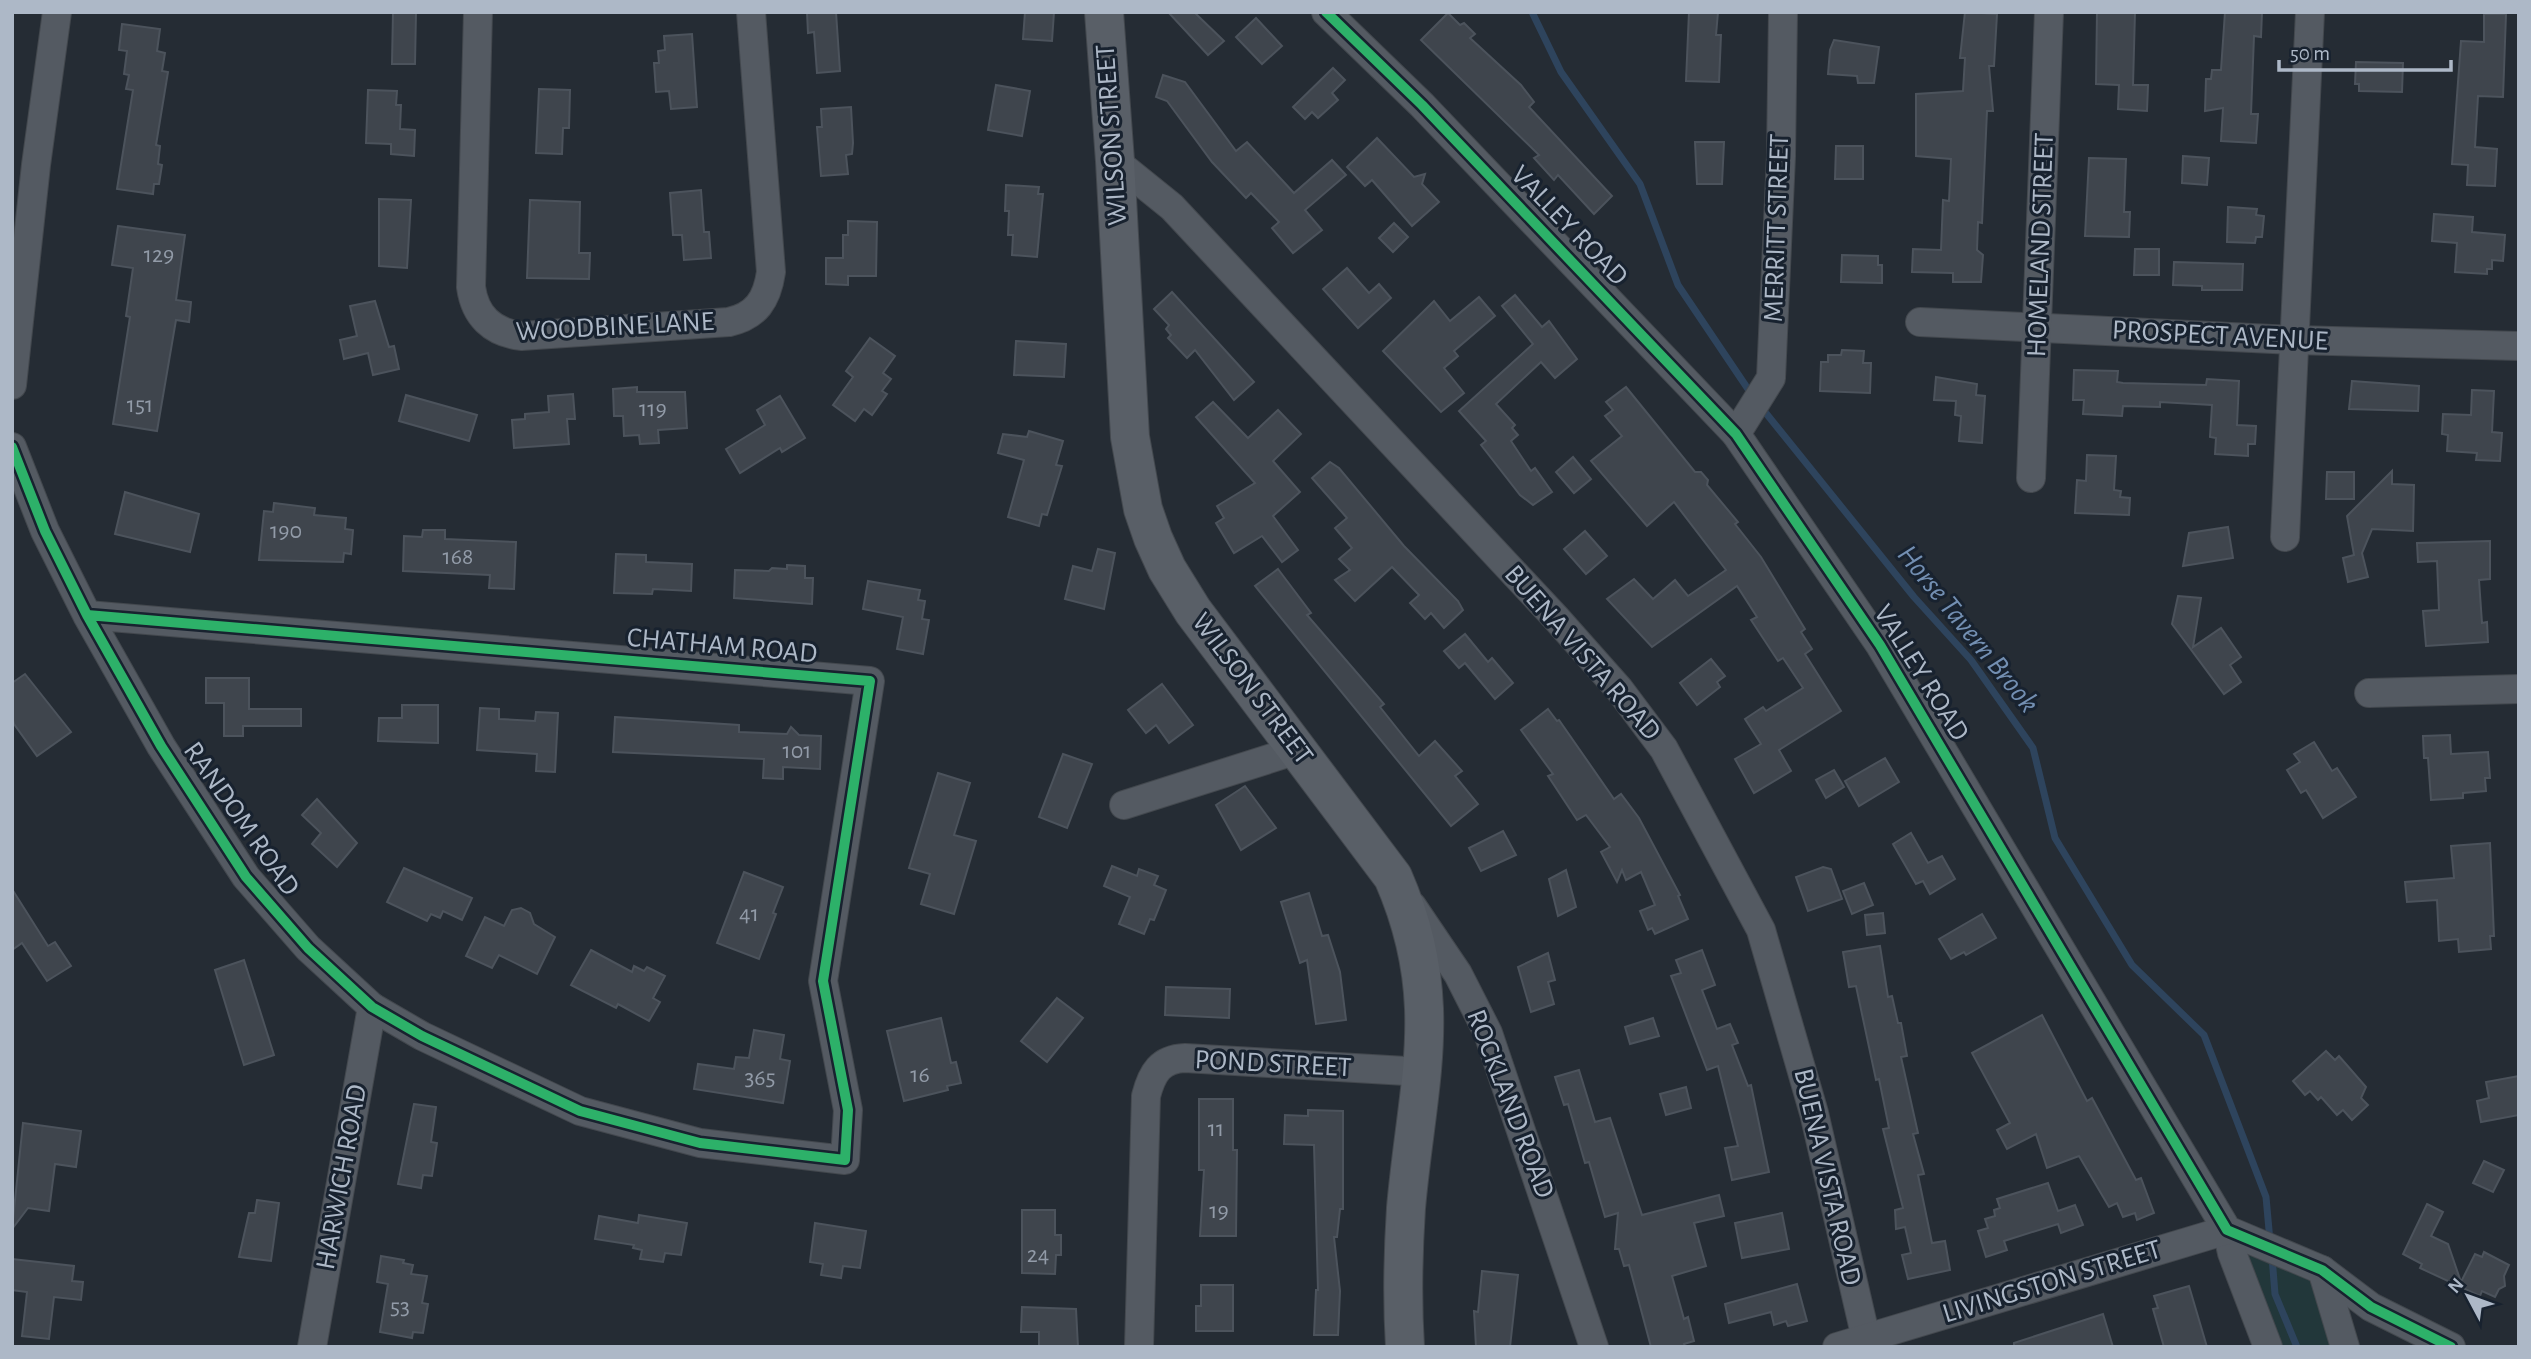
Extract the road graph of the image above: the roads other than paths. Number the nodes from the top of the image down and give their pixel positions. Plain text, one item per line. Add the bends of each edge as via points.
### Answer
1 (57, 12) edge
2 (478, 12) edge
3 (751, 12) edge
4 (1104, 12) edge
5 (1326, 12) edge
6 (1783, 12) edge
7 (2049, 12) edge
8 (2310, 12) edge
9 (1115, 161) junction
10 (24, 164) edge
11 (1920, 322) dead end
12 (2038, 328) junction
13 (2295, 340) junction
14 (2519, 346) edge
15 (12, 386) edge
16 (1742, 427) junction
17 (12, 447) edge
18 (2031, 478) dead end
19 (2285, 537) dead end
20 (87, 615) junction
21 (2519, 689) edge
22 (2369, 693) dead end
23 (1297, 750) junction
24 (1124, 805) dead end
25 (1393, 877) junction
26 (372, 1007) junction
27 (1423, 1072) junction
28 (845, 1160) joint
29 (2227, 1230) junction
30 (2322, 1270) junction
31 (1866, 1343) edge
32 (312, 1347) edge
33 (1139, 1347) edge
34 (1405, 1347) edge
35 (1594, 1347) edge
36 (1838, 1347) edge
37 (2268, 1347) edge
38 (2345, 1347) edge
39 (2452, 1347) edge

1 - 10 street
2 - 3 street, WOODBINE LANE via 472,300 496,330 521,336 729,322 758,308 769,291 771,272
4 - 9 main road, WILSON STREET
5 - 16 street, VALLEY ROAD
6 - 16 street, MERRITT STREET via 1771,378
7 - 12 street, HOMELAND STREET
8 - 13 street
9 - 23 main road, WILSON STREET via 1130,437 1143,509 1167,569 1193,611
9 - 31 street, BUENA VISTA ROAD via 1181,217 1556,618 1664,749 1761,930 1814,1113
10 - 15 street
11 - 12 street, PROSPECT AVENUE
12 - 13 street, PROSPECT AVENUE
12 - 18 street, HOMELAND STREET
13 - 14 street, PROSPECT AVENUE
13 - 19 street
16 - 29 street, VALLEY ROAD via 1880,645
17 - 20 street, RANDOM ROAD via 45,531
20 - 26 street, RANDOM ROAD via 162,746 246,877 308,948
20 - 28 street, CHATHAM ROAD via 870,681 822,981 848,1110
21 - 22 street
23 - 24 street
23 - 25 main road, WILSON STREET
25 - 27 main road, WILSON STREET via 1422,968
25 - 35 street, ROCKLAND ROAD via 1458,974 1488,1033
26 - 28 street, RANDOM ROAD via 422,1036 580,1111 700,1143
26 - 32 street, HARWICH ROAD
27 - 33 street, POND STREET via 1176,1059 1159,1066 1146,1096
27 - 34 main road, WILSON STREET via 1406,1207
29 - 30 street
29 - 31 street, LIVINGSTON STREET
29 - 37 street, VALLEY ROAD
30 - 38 street
30 - 39 street via 2371,1307
31 - 36 street, LIVINGSTON STREET

